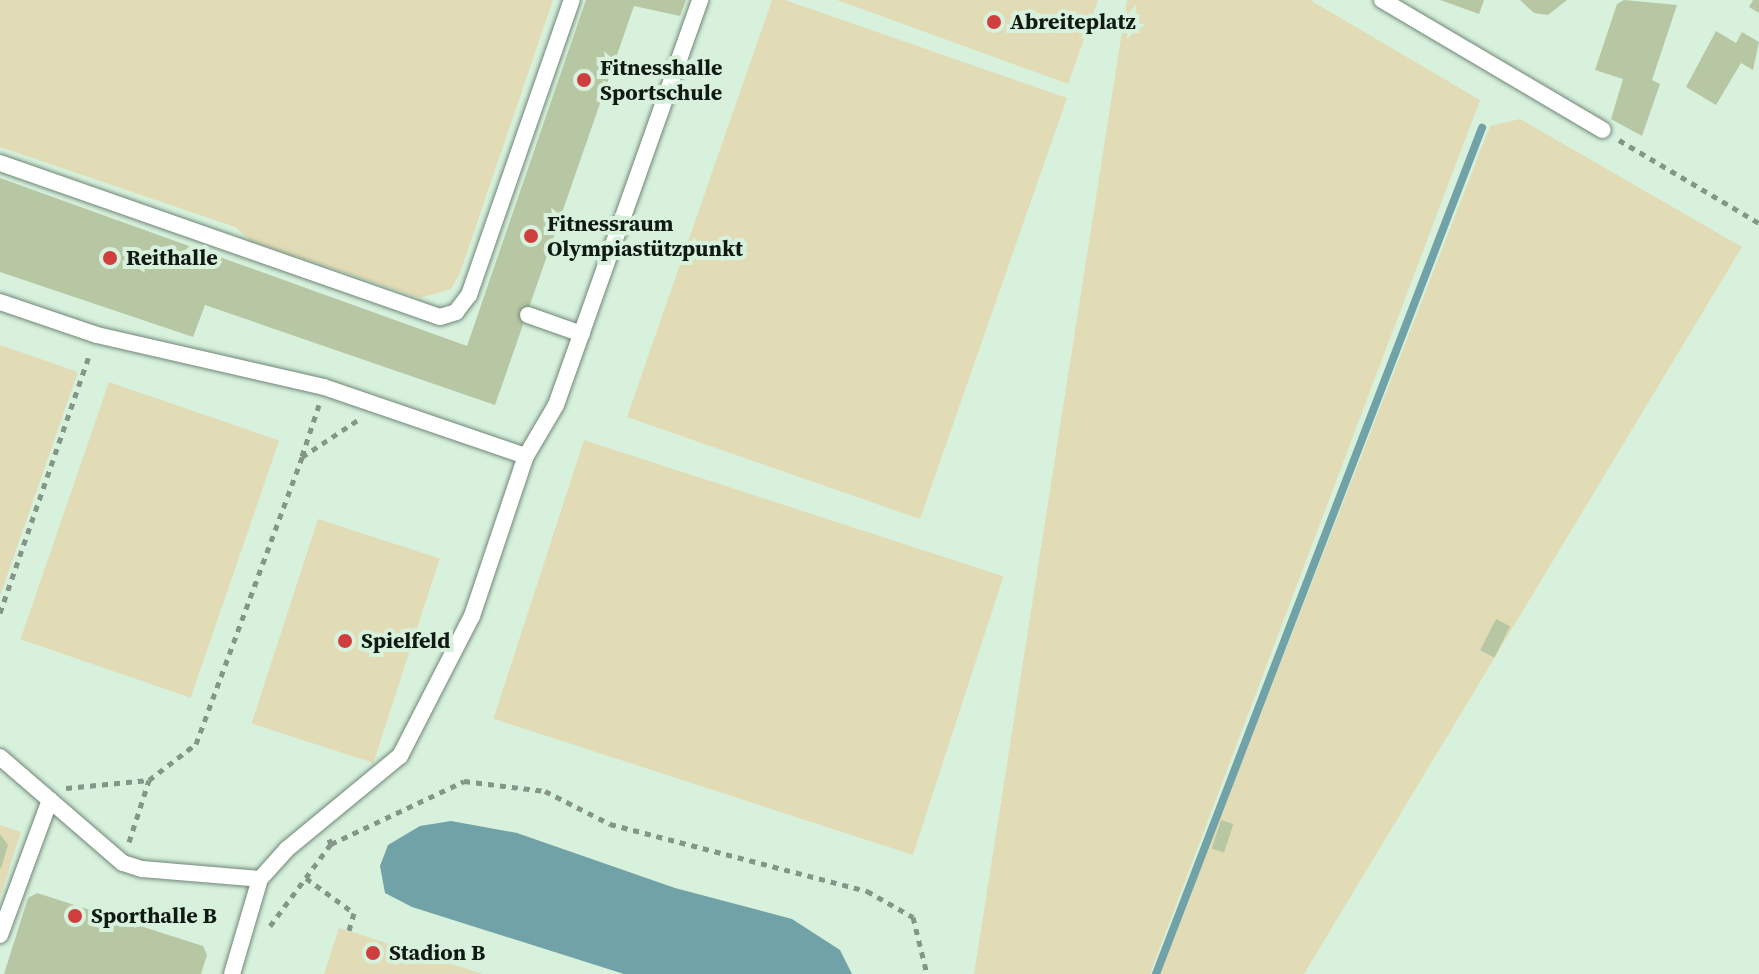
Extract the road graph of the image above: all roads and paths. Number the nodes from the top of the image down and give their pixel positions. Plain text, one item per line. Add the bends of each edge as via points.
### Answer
1 (572, 0) edge
2 (700, 0) edge
3 (1382, 0) edge
4 (1603, 130) joint
5 (0, 163) edge
6 (1759, 223) edge
7 (0, 302) edge
8 (528, 315) dead end
9 (582, 334) junction
10 (97, 335) junction
11 (324, 387) junction
12 (379, 406) junction
13 (526, 456) junction
14 (302, 457) junction
15 (0, 613) edge
16 (0, 757) edge
17 (149, 780) junction
18 (50, 800) junction
19 (321, 820) junction
20 (331, 844) junction
21 (123, 863) junction
22 (306, 878) junction
23 (260, 879) junction
24 (267, 931) dead end
25 (349, 931) dead end
26 (0, 935) edge
27 (232, 974) edge
28 (927, 974) edge

1 - 5 lane via 476,298 440,317
2 - 9 lane
3 - 4 lane
4 - 6 path
7 - 10 lane
8 - 9 lane
9 - 13 lane via 556,405
10 - 11 lane
10 - 15 path
11 - 12 lane
11 - 14 path
12 - 13 lane
12 - 14 path
13 - 19 lane via 472,616 443,681 400,756
14 - 17 path via 196,744
16 - 18 lane
17 - 18 path via 56,789
17 - 21 path
18 - 21 lane
18 - 26 lane
19 - 20 path
19 - 23 lane
20 - 22 path
20 - 28 path via 464,781 545,791 610,824 867,891 913,917
21 - 23 lane
22 - 24 path
22 - 25 path via 354,913
23 - 27 lane

